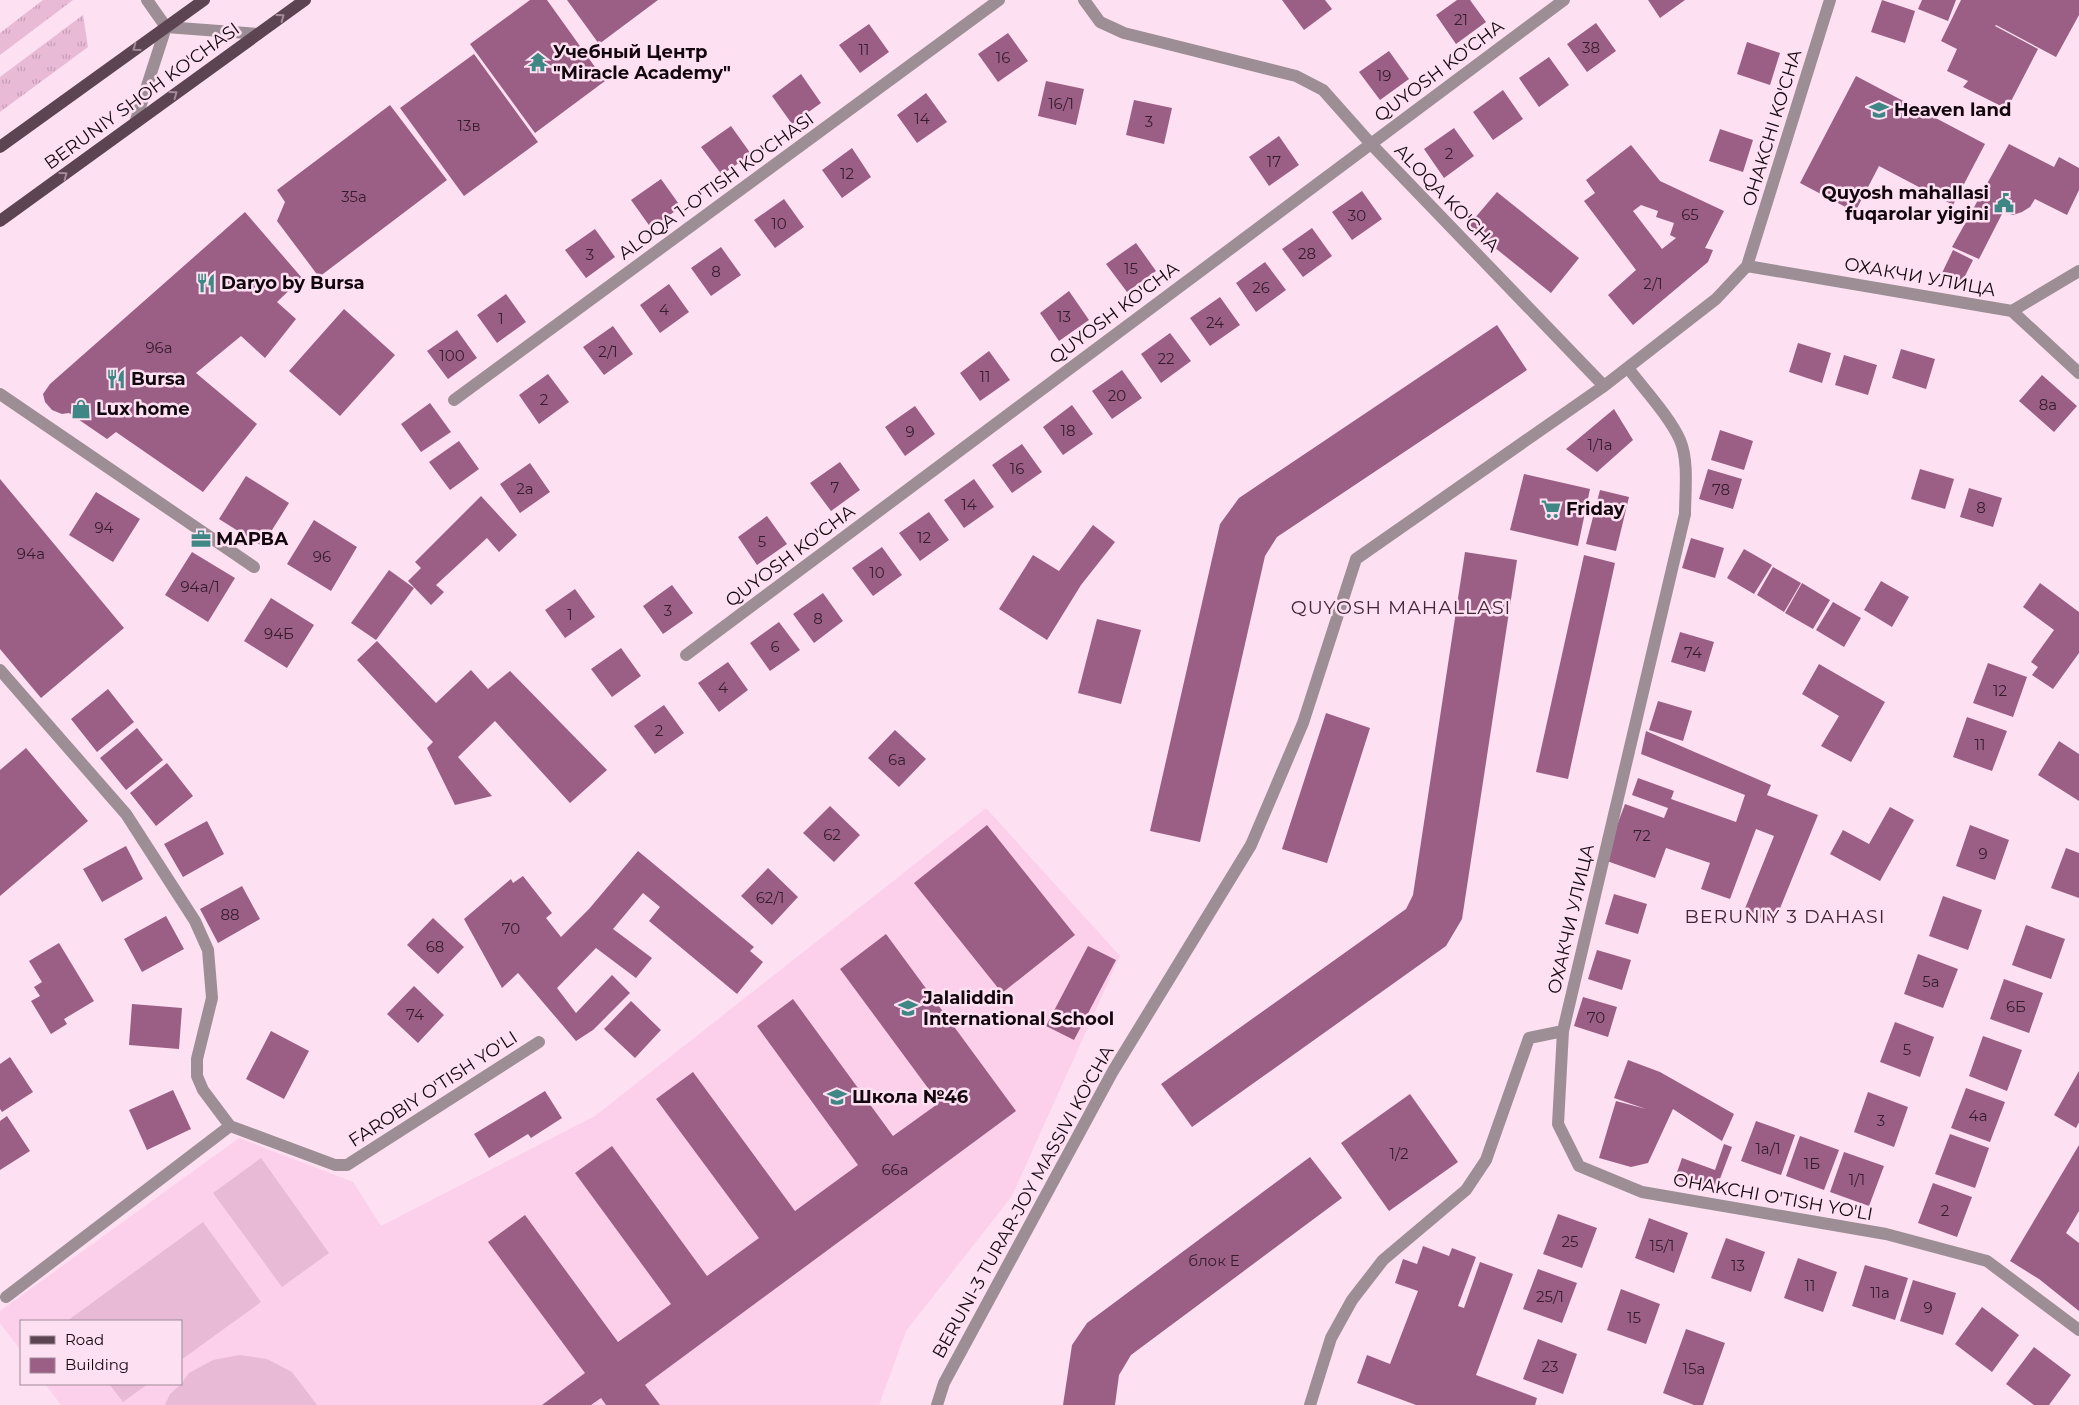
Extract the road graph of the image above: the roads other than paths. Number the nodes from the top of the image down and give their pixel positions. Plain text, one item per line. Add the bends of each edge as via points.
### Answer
1 (147, 0) edge
2 (204, 0) edge
3 (305, 0) edge
4 (999, 0) edge
5 (1084, 0) edge
6 (1564, 0) edge
7 (1830, 0) edge
8 (166, 27) junction
9 (258, 34) junction
10 (135, 123) junction
11 (1371, 144) junction
12 (0, 147) edge
13 (0, 221) edge
14 (1746, 266) junction
15 (2079, 271) edge
16 (2012, 311) junction
17 (1628, 368) junction
18 (2079, 374) edge
19 (1604, 386) junction
20 (0, 394) edge
21 (454, 400) dead end
22 (254, 567) dead end
23 (686, 655) dead end
24 (0, 670) edge
25 (1563, 1031) junction
26 (540, 1042) dead end
27 (230, 1126) junction
28 (6, 1297) dead end
29 (2079, 1330) edge
30 (937, 1405) edge
31 (1310, 1405) edge

1 - 8 street
2 - 8 main road
9 -> 3 main road, BERUNIY SHOH KO'CHASI
4 - 21 street, ALOQA 1-O'TISH KO'CHASI
5 - 11 street, ALOQA KO'CHA via 1100,22 1124,33 1296,76 1323,90
6 - 11 street, QUYOSH KO'CHA
7 - 14 street, OHAKCHI KO'CHA
8 - 9 street
8 - 10 street
8 -> 12 main road
10 -> 9 main road, BERUNIY SHOH KO'CHASI
13 -> 10 main road, BERUNIY SHOH KO'CHASI
11 - 19 street, ALOQA KO'CHA
11 - 23 street, QUYOSH KO'CHA
14 - 16 street, ОХАКЧИ УЛИЦА
14 - 17 street via 1716,299
15 - 16 street, ОХАКЧИ УЛИЦА
16 - 18 street
17 - 19 street
17 - 25 street, ОХАКЧИ УЛИЦА via 1680,441 1686,472 1685,514
19 - 30 street, BERUNI-3 TURAR-JOY MASSIVI KO'CHA via 1356,559 1303,723 1251,845 1114,1071 944,1383
20 - 22 street
24 - 27 street via 126,814 195,921 208,950 212,998 197,1060 197,1076 203,1090
25 - 29 street, OHAKCHI O'TISH YO'LI via 1558,1124 1579,1166 1642,1192 1886,1234 1988,1261
25 - 31 street via 1528,1038 1486,1160 1466,1190 1383,1260 1352,1300 1331,1338
26 - 27 street, FAROBIY O'TISH YO'LI via 347,1165 335,1165
27 - 28 street

